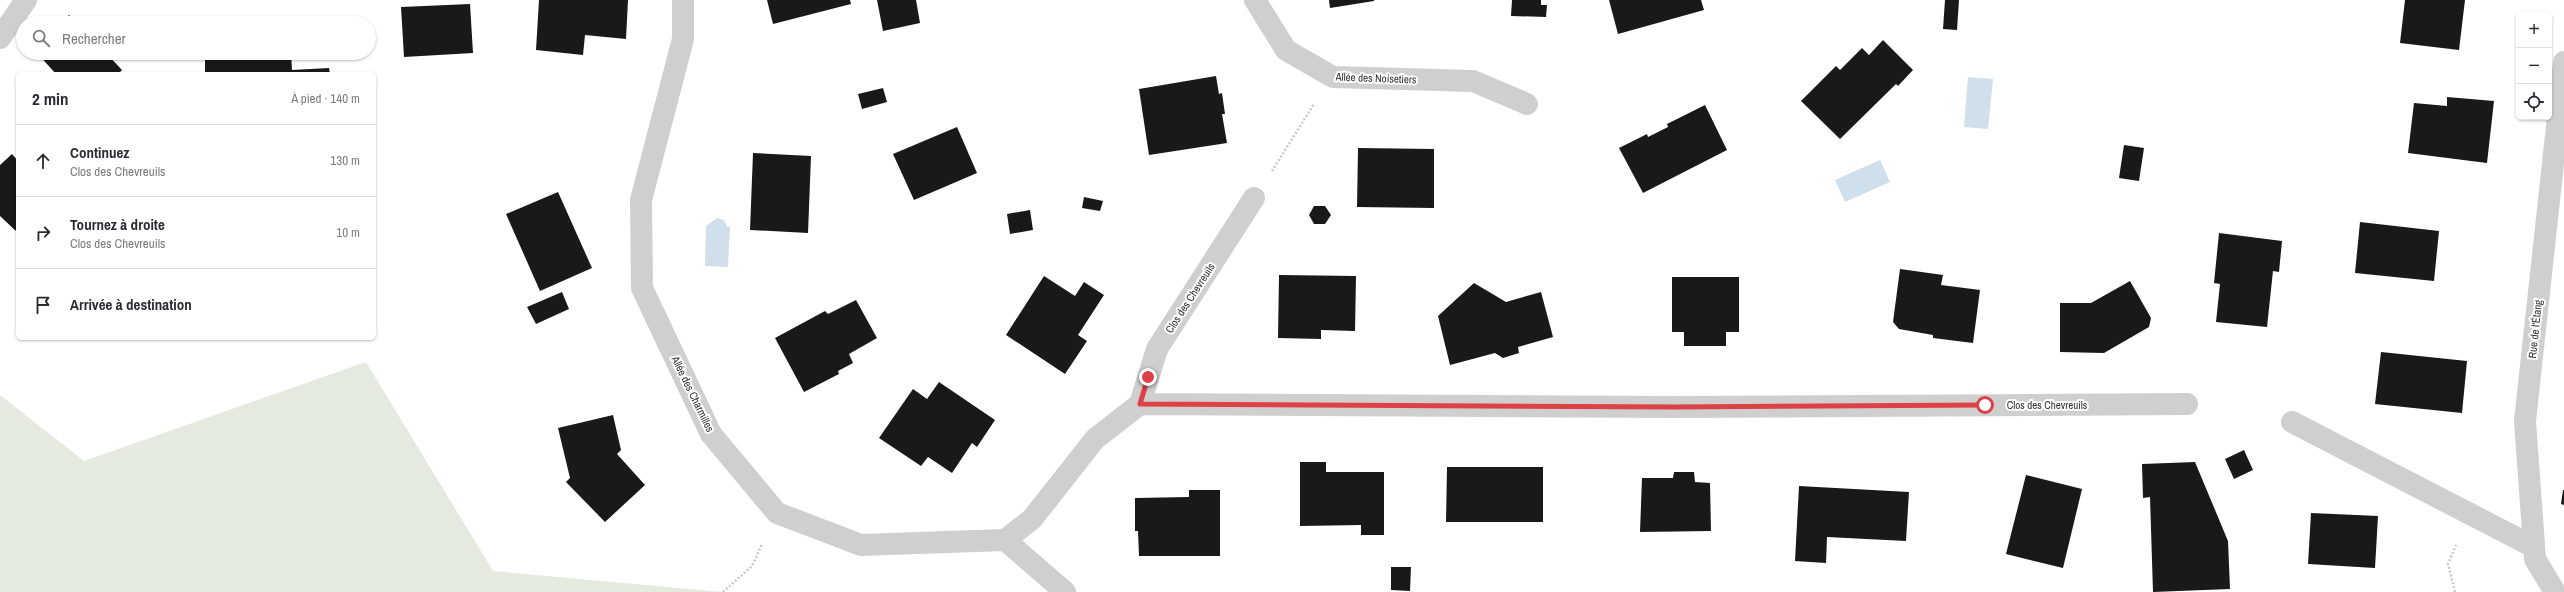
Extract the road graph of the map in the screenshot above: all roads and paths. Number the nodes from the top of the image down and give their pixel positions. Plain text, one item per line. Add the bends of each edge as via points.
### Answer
1 (26, 0) edge
2 (683, 0) edge
3 (1255, 0) edge
4 (0, 38) edge
5 (2564, 62) edge
6 (1332, 77) junction
7 (1527, 104) dead end
8 (1254, 198) joint
9 (1140, 404) junction
10 (2187, 404) dead end
11 (2292, 422) dead end
12 (2469, 512) junction
13 (777, 513) junction
14 (1005, 540) junction
15 (2534, 547) junction
16 (723, 592) edge
17 (1064, 592) edge
18 (2455, 592) edge
19 (2555, 592) edge

1 - 4 street
2 - 13 street, Allée des Charmilles via 683,39 641,200 642,288 711,434
3 - 6 street, Allée des Noisetiers via 1286,50
5 - 15 street, Rue de l'Étang via 2525,421
6 - 7 street, Allée des Noisetiers via 1473,81
6 - 8 path
8 - 9 street, Clos des Chevreuils via 1157,349
9 - 10 street, Clos des Chevreuils via 1682,407
9 - 14 street via 1095,439 1032,519
11 - 12 street
12 - 15 street
12 - 18 path via 2448,564
13 - 14 street, Allée des Charmilles via 861,545
13 - 16 path via 752,566
14 - 17 street
15 - 19 street, Rue de l'Étang via 2535,560

